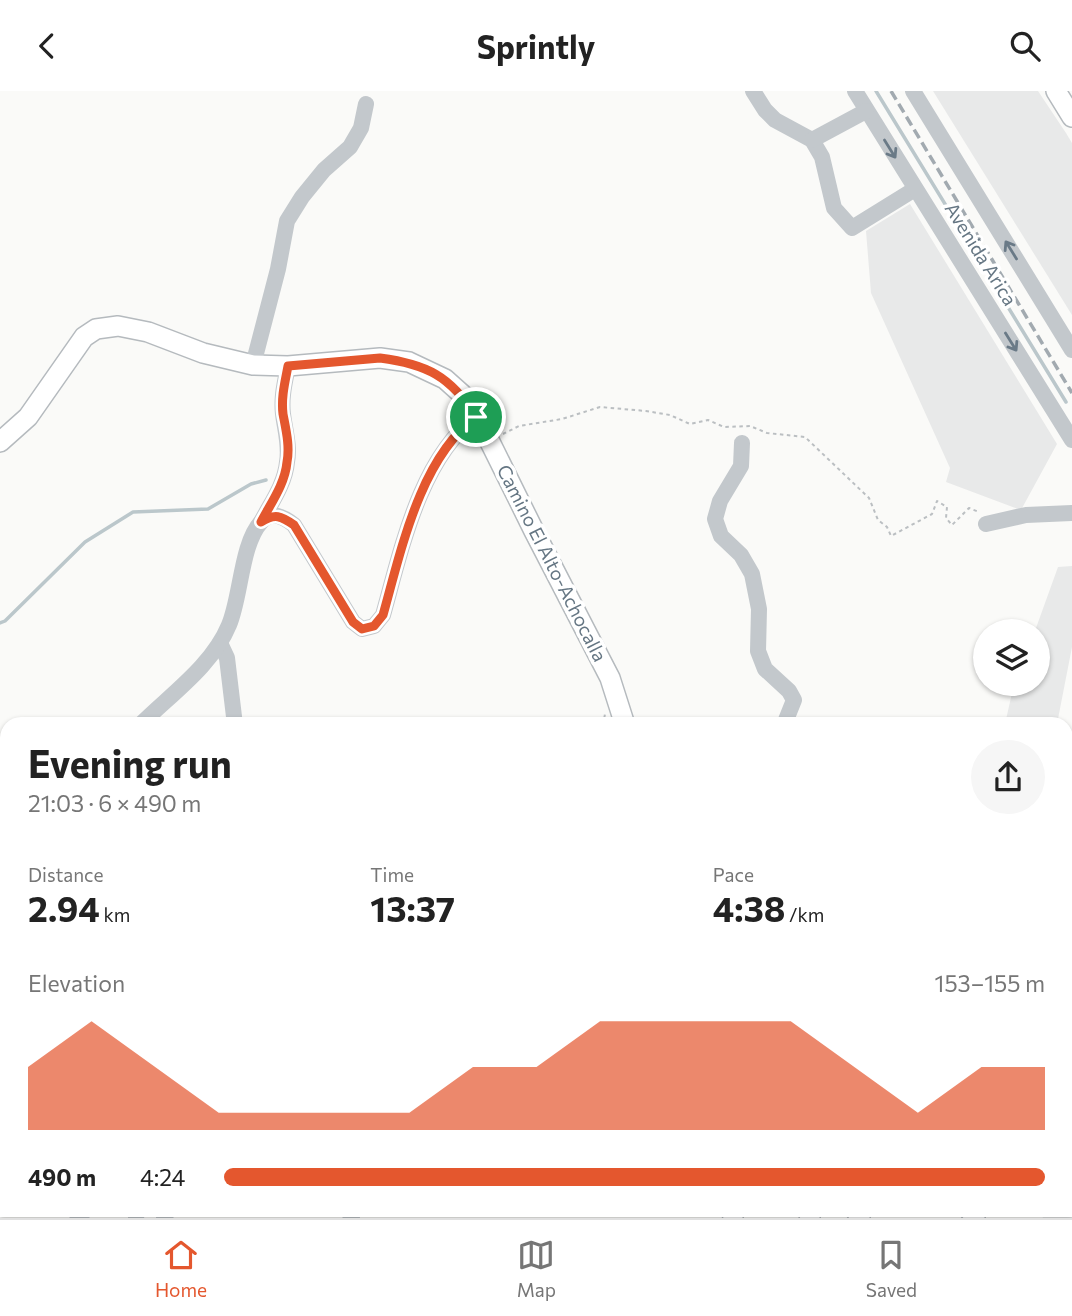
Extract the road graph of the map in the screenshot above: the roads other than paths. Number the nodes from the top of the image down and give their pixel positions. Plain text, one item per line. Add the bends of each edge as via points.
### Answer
1 (753, 91) edge
2 (855, 91) edge
3 (913, 91) edge
4 (1056, 91) edge
5 (366, 104) dead end
6 (866, 111) junction
7 (1072, 117) edge
8 (812, 140) junction
9 (915, 189) junction
10 (1072, 349) edge
11 (253, 365) junction
12 (288, 366) junction
13 (1065, 412) edge
14 (476, 417) junction
15 (1072, 440) edge
16 (0, 442) edge
17 (742, 443) dead end
18 (1072, 513) edge
19 (261, 522) junction
20 (986, 524) road end
21 (220, 643) junction
22 (148, 717) edge
23 (234, 717) edge
24 (622, 717) edge
25 (787, 717) edge

1 - 8 street via 775,120
2 - 6 street, Avenida Arica
10 -> 3 street, Avenida Arica
4 - 7 main road
5 - 11 street via 361,128 350,148 324,170 287,221
6 - 8 street
6 -> 9 street, Avenida Arica
8 - 9 street via 822,157 834,208 852,228
9 -> 13 street, Avenida Arica
11 - 12 main road, Camino El Alto-Achocalla
11 - 16 main road, Camino El Alto-Achocalla via 203,353 148,332 118,326 96,329 84,337 28,418
12 - 14 main road, Camino El Alto-Achocalla via 380,358 409,362 446,379 464,396
12 - 19 street via 282,393 288,462
13 - 15 street, Avenida Arica
14 - 19 street via 462,427 437,462 420,496 383,615 374,626 362,629 353,622 294,525 281,516
14 - 24 main road, Camino El Alto-Achocalla via 610,678
17 - 25 street via 741,466 715,519 722,536 752,574 759,609 758,651 765,669 794,700
18 - 20 street via 1026,515
19 - 21 street
21 - 22 street
21 - 23 street via 227,658

